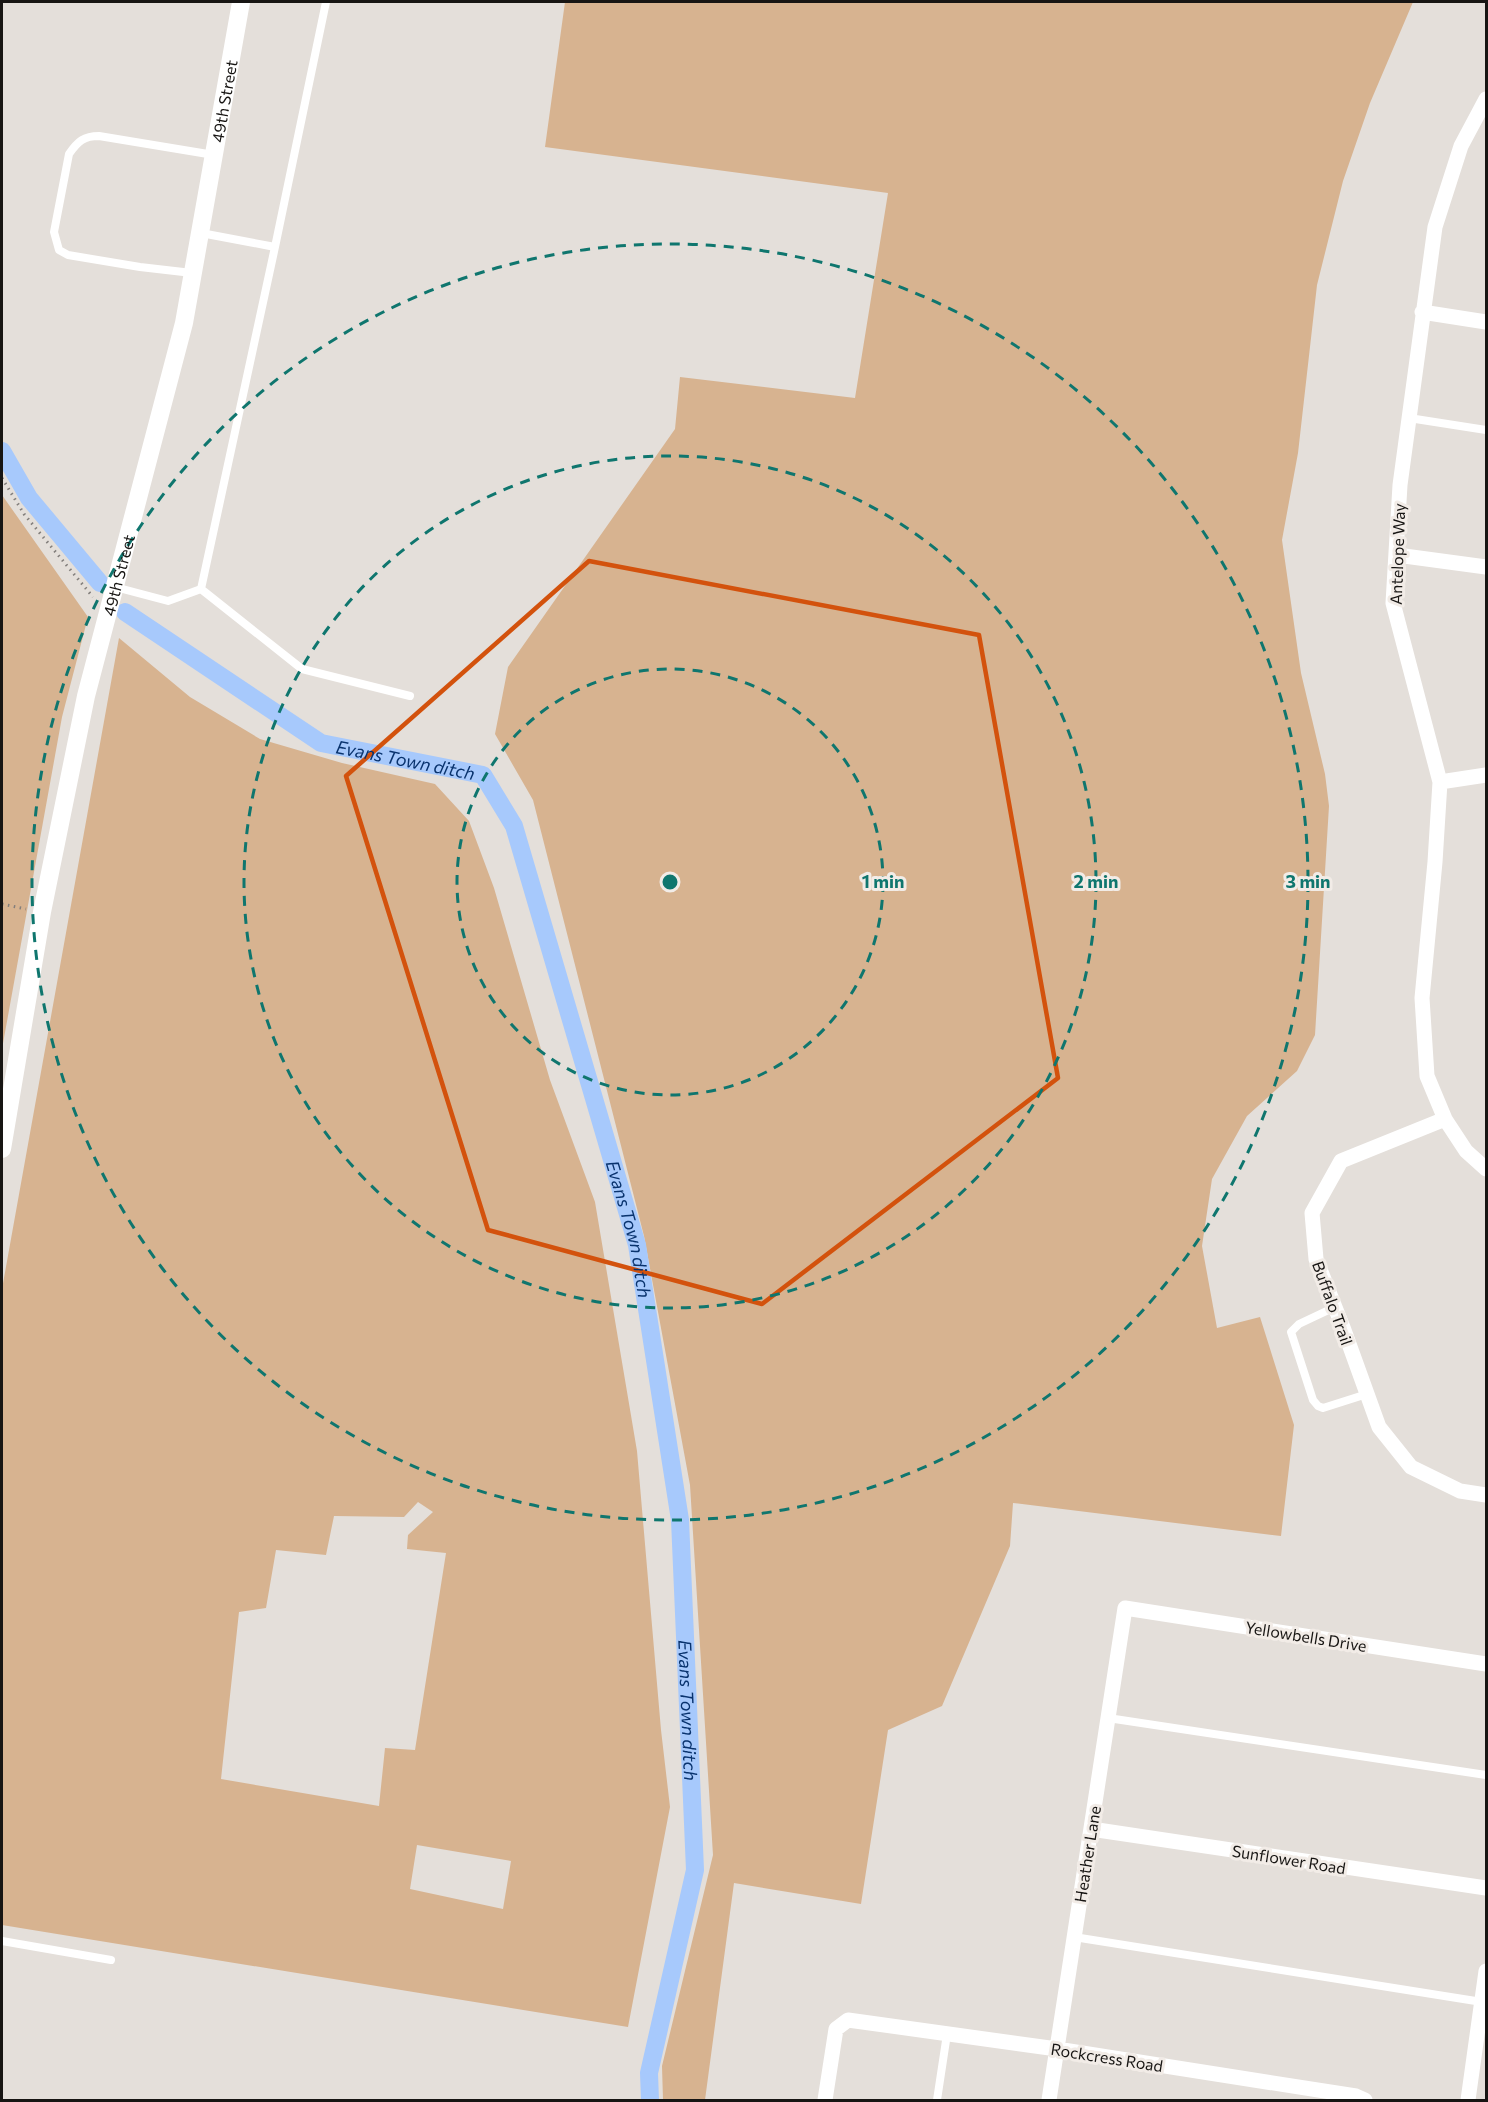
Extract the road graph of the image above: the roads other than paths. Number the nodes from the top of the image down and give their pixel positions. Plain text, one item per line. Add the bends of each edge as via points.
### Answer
1 (241, 2) edge
2 (326, 2) edge
3 (1486, 99) edge
4 (214, 155) junction
5 (199, 232) junction
6 (275, 247) junction
7 (192, 273) junction
8 (1422, 312) junction
9 (1486, 322) edge
10 (1408, 418) junction
11 (1486, 430) edge
12 (1396, 555) junction
13 (1486, 567) edge
14 (115, 587) junction
15 (201, 589) junction
16 (410, 696) dead end
17 (1486, 775) edge
18 (1440, 782) junction
19 (1445, 1119) junction
20 (2, 1149) edge
21 (1486, 1169) edge
22 (1335, 1307) junction
23 (1367, 1394) junction
24 (1486, 1495) edge
25 (1125, 1608) joint
26 (1486, 1664) edge
27 (1108, 1718) junction
28 (1486, 1775) edge
29 (1091, 1829) junction
30 (1486, 1888) edge
31 (1074, 1937) junction
32 (2, 1941) edge
33 (111, 1960) dead end
34 (1486, 1971) edge
35 (1484, 2002) edge
36 (947, 2034) junction
37 (1057, 2049) junction
38 (825, 2100) edge
39 (937, 2100) edge
40 (1049, 2100) edge
41 (1365, 2100) edge
42 (1468, 2100) edge

1 - 4 street, 49th Street
2 - 6 lane
3 - 8 street, Antelope Way via 1461,146 1435,227
4 - 5 street, 49th Street
4 - 7 lane via 87,136 69,154 58,209 54,232 59,250 68,255
5 - 6 lane
5 - 7 street, 49th Street
6 - 15 lane
7 - 14 street, 49th Street via 184,323
8 - 9 street
8 - 10 street, Antelope Way
10 - 11 lane
10 - 12 street, Antelope Way
12 - 13 street
12 - 18 street, Antelope Way via 1393,603
14 - 15 lane via 168,601
14 - 20 street, 49th Street via 86,696 42,912
15 - 16 lane via 302,669
17 - 18 street
18 - 19 street, Antelope Way via 1422,998 1427,1076
19 - 21 street, Antelope Way via 1466,1151
19 - 22 street, Buffalo Trail via 1341,1161 1312,1213 1316,1259
22 - 23 street, Buffalo Trail
22 - 23 lane via 1299,1324 1292,1332 1313,1400 1323,1408
23 - 24 street, Buffalo Trail via 1379,1427 1411,1467 1460,1491
25 - 26 street, Yellowbells Drive
25 - 27 street, Heather Lane
27 - 28 lane
27 - 29 street, Heather Lane
29 - 30 street, Sunflower Road
29 - 31 street, Heather Lane
31 - 35 lane
31 - 37 street, Heather Lane
32 - 33 lane
34 - 35 street
35 - 42 street
36 - 37 street, Rockcress Road
36 - 38 street, Rockcress Road via 848,2020 836,2029
36 - 39 lane
37 - 40 street, Heather Lane
37 - 41 street, Rockcress Road

